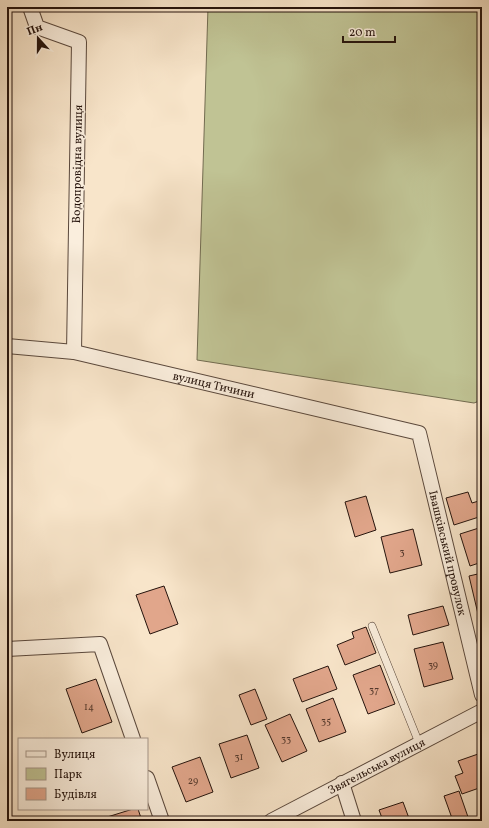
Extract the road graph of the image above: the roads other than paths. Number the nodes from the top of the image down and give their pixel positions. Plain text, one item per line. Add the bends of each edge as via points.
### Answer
1 (30, 7) edge
2 (7, 346) edge
3 (74, 352) junction
4 (419, 433) joint
5 (372, 626) dead end
6 (7, 649) edge
7 (482, 695) edge
8 (482, 711) edge
9 (133, 738) edge
10 (419, 743) junction
11 (148, 781) edge
12 (342, 783) junction
13 (162, 821) edge
14 (271, 821) edge
15 (354, 821) edge

1 - 3 street, Водопровідна вулиця via 37,27 79,42
2 - 3 street, вулиця Тичини
3 - 4 street, вулиця Тичини
4 - 7 street, Івашківський провулок
5 - 10 lane
6 - 9 street via 100,644
8 - 10 street, Звягельська вулиця
10 - 12 street, Звягельська вулиця
11 - 13 street
12 - 14 street, Звягельська вулиця
12 - 15 street

